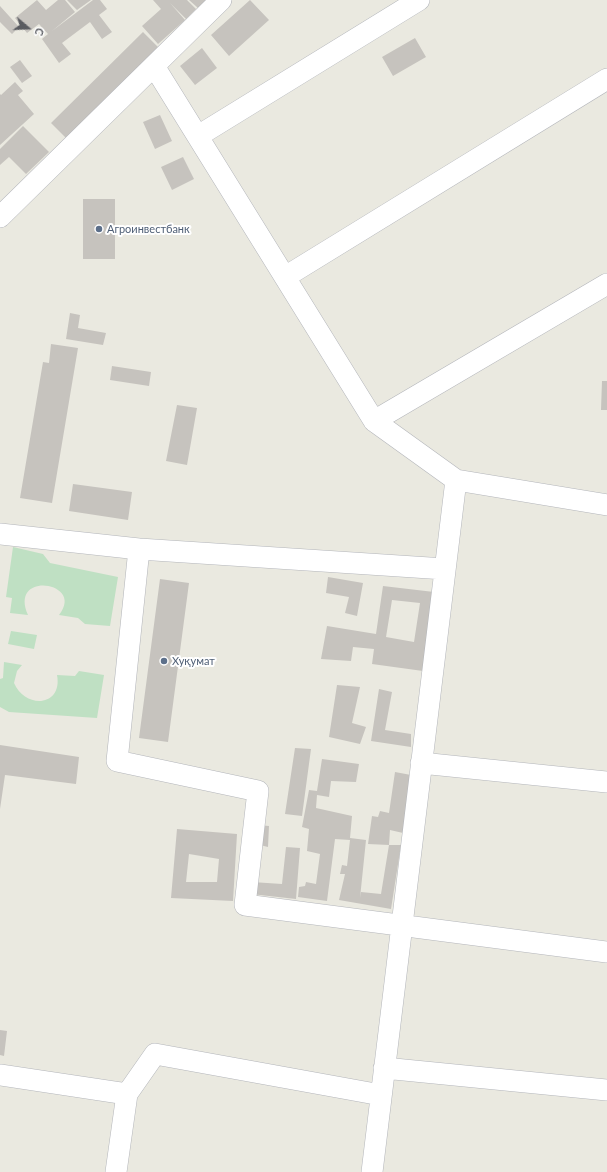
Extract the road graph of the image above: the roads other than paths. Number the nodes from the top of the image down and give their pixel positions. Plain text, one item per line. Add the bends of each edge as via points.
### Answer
1 (221, 0) edge
2 (419, 0) edge
3 (154, 66) junction
4 (607, 79) edge
5 (198, 136) junction
6 (0, 217) edge
7 (285, 277) junction
8 (607, 284) edge
9 (374, 421) junction
10 (456, 480) junction
11 (607, 505) edge
12 (0, 534) edge
13 (139, 549) junction
14 (445, 569) junction
15 (421, 763) junction
16 (607, 782) edge
17 (401, 926) junction
18 (607, 952) edge
19 (384, 1068) junction
20 (0, 1075) edge
21 (607, 1090) edge
22 (127, 1094) junction
23 (381, 1095) junction
24 (116, 1172) edge
25 (372, 1172) edge

1 - 3 street
2 - 5 street
3 - 5 street
3 - 6 street
4 - 7 street
5 - 7 street
7 - 9 street
8 - 9 street
9 - 10 street
10 - 11 street
10 - 14 street
12 - 13 street
13 - 14 street
13 - 17 street via 117,761 258,791 245,905
14 - 15 street
15 - 16 street
15 - 17 street
17 - 18 street
17 - 19 street
19 - 21 street
19 - 23 street
20 - 22 street
22 - 23 street via 155,1054
22 - 24 street
23 - 25 street

